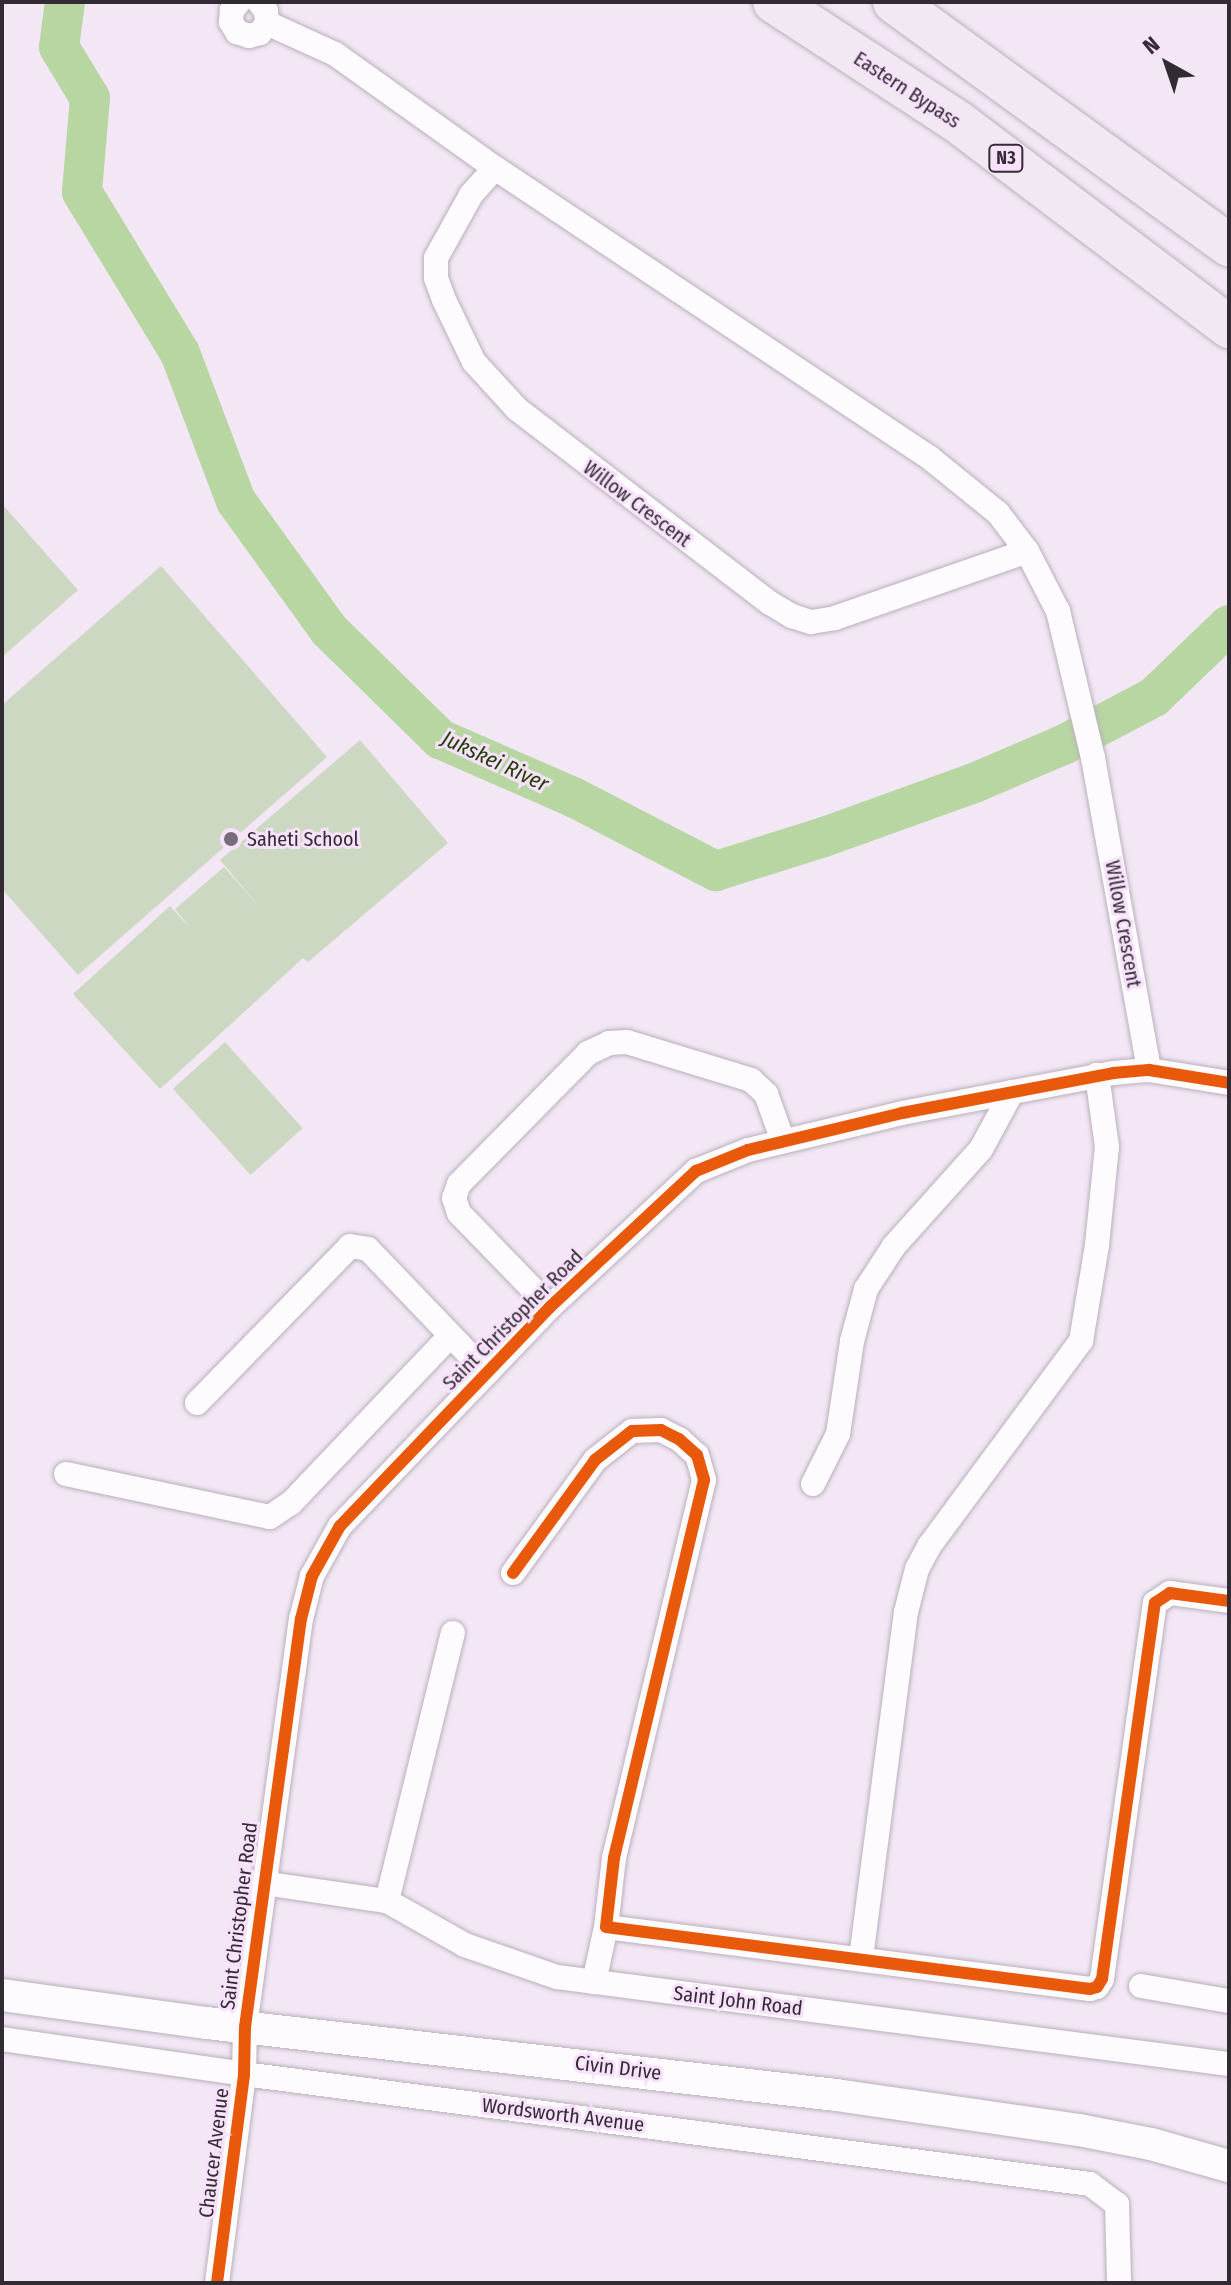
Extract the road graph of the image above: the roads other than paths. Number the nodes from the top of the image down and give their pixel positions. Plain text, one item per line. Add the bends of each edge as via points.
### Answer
1 (239, 2) edge
2 (774, 2) edge
3 (894, 2) edge
4 (263, 12) edge
5 (495, 168) junction
6 (1229, 245) edge
7 (1229, 327) edge
8 (1027, 551) junction
9 (1149, 1070) junction
10 (1097, 1075) junction
11 (1229, 1083) edge
12 (1012, 1092) junction
13 (783, 1141) junction
14 (550, 1307) junction
15 (450, 1336) junction
16 (487, 1373) junction
17 (197, 1403) dead end
18 (66, 1474) dead end
19 (813, 1484) dead end
20 (513, 1573) dead end
21 (1229, 1601) edge
22 (453, 1633) dead end
23 (263, 1883) junction
24 (387, 1901) junction
25 (606, 1927) junction
26 (861, 1958) junction
27 (594, 1982) junction
28 (1141, 1986) dead end
29 (2, 1995) edge
30 (1229, 2001) edge
31 (245, 2027) junction
32 (2, 2039) edge
33 (1229, 2064) edge
34 (244, 2074) junction
35 (1229, 2166) edge
36 (217, 2283) edge
37 (1119, 2283) edge

1 - 4 street, Willow Crescent via 230,16 237,32 255,35
2 - 7 highway, Eastern Bypass / N3 via 958,122
3 - 6 highway
4 - 5 street, Willow Crescent via 335,54
5 - 8 street, Willow Crescent via 930,458 998,513
5 - 8 street, Willow Crescent via 471,195 436,258 444,300 474,362 517,409 738,580 792,616 811,622
8 - 9 street, Willow Crescent via 1058,611 1075,675
9 - 10 street, Saint Christopher Road
9 - 11 street, Saint Christopher Road
10 - 12 street, Saint Christopher Road
10 - 26 street via 1107,1147 1081,1341 917,1569 906,1612
12 - 13 street, Saint Christopher Road
12 - 19 street via 981,1149 894,1246 866,1289 838,1434
13 - 14 street, Saint Christopher Road via 696,1171
13 - 14 street via 766,1094 751,1080 627,1042 588,1053 459,1184 454,1198 459,1213
14 - 16 street, Saint Christopher Road
15 - 16 street
15 - 17 street via 368,1249 350,1246
15 - 18 street via 291,1503 270,1517
16 - 23 street, Saint Christopher Road via 340,1526 312,1576 301,1619
20 - 25 street via 579,1480 632,1431 661,1430 697,1455 704,1480 614,1858
21 - 26 street via 1170,1593 1155,1603 1097,1987
22 - 24 street
23 - 24 street, Saint John Road
23 - 31 street, Saint Christopher Road
24 - 27 street, Saint John Road via 485,1953 557,1977
25 - 26 street
25 - 27 street
27 - 33 street, Saint John Road
28 - 30 street
29 - 31 main road, Civin Drive
31 - 34 street, Chaucer Avenue
31 - 35 main road, Civin Drive via 836,2095 1132,2139
32 - 34 street, Wordsworth Avenue
34 - 36 street, Chaucer Avenue
34 - 37 street, Wordsworth Avenue via 1077,2182 1101,2188 1117,2204

